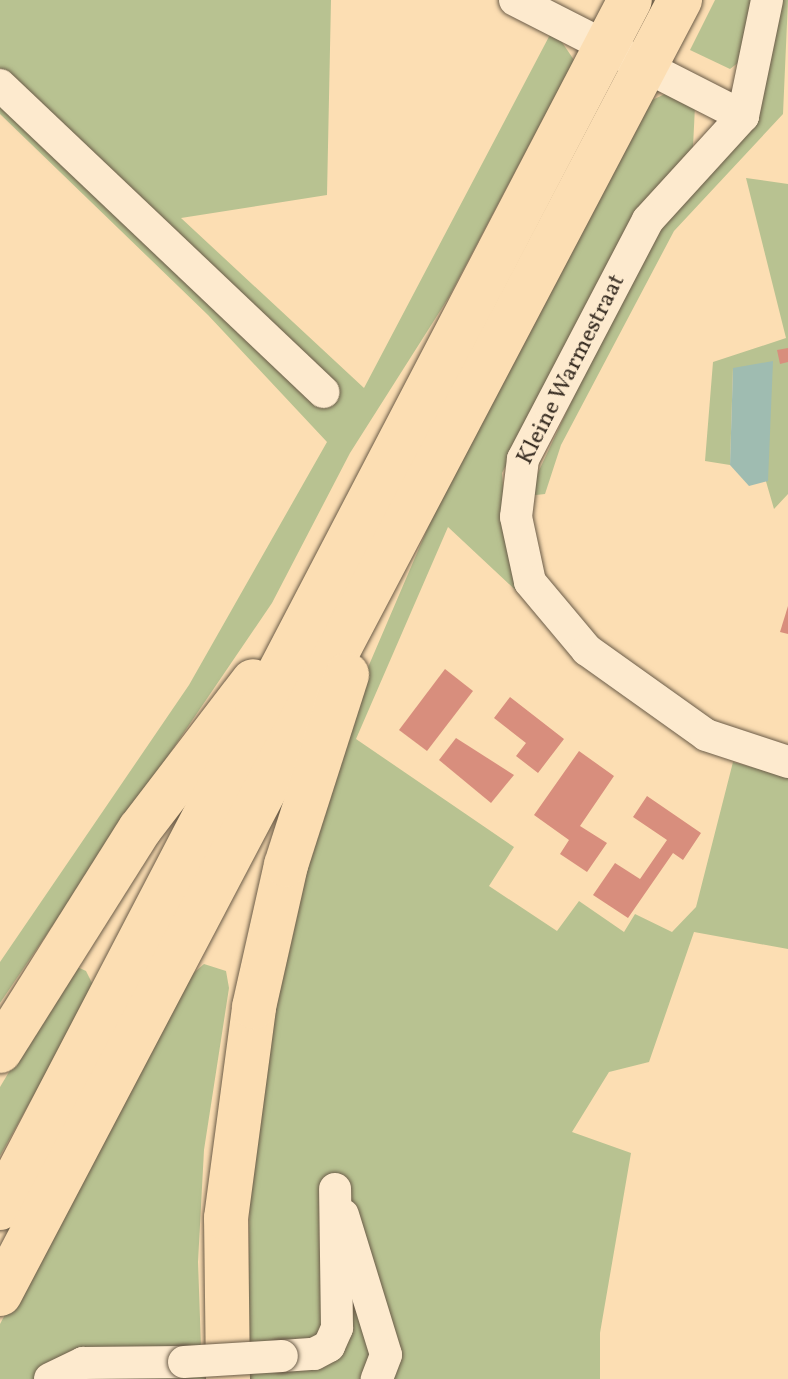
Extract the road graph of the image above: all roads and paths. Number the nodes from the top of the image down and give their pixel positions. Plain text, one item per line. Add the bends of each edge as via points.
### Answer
1 (515, 0) edge
2 (630, 0) edge
3 (680, 0) edge
4 (767, 0) edge
5 (604, 47) junction
6 (645, 67) junction
7 (0, 85) edge
8 (743, 116) junction
9 (324, 392) dead end
10 (434, 465) junction
11 (306, 623) junction
12 (788, 762) edge
13 (0, 1051) edge
14 (0, 1208) edge
15 (0, 1294) edge
16 (50, 1379) edge
17 (228, 1379) edge
18 (377, 1379) edge

1 - 5 street
2 - 5 highway
3 - 6 highway
4 - 8 street
5 - 6 street
5 - 11 highway
6 - 8 street
6 - 10 highway
7 - 9 street
8 - 12 street, Kleine Warmestraat via 648,220 523,459 516,517 530,582 577,641 706,735
10 - 15 highway
10 - 17 highway via 333,715 267,939 229,1188
11 - 13 highway via 238,697 140,829
11 - 14 highway
16 - 18 street, bridge via 83,1363 314,1354 329,1346 337,1328 335,1189 386,1355

